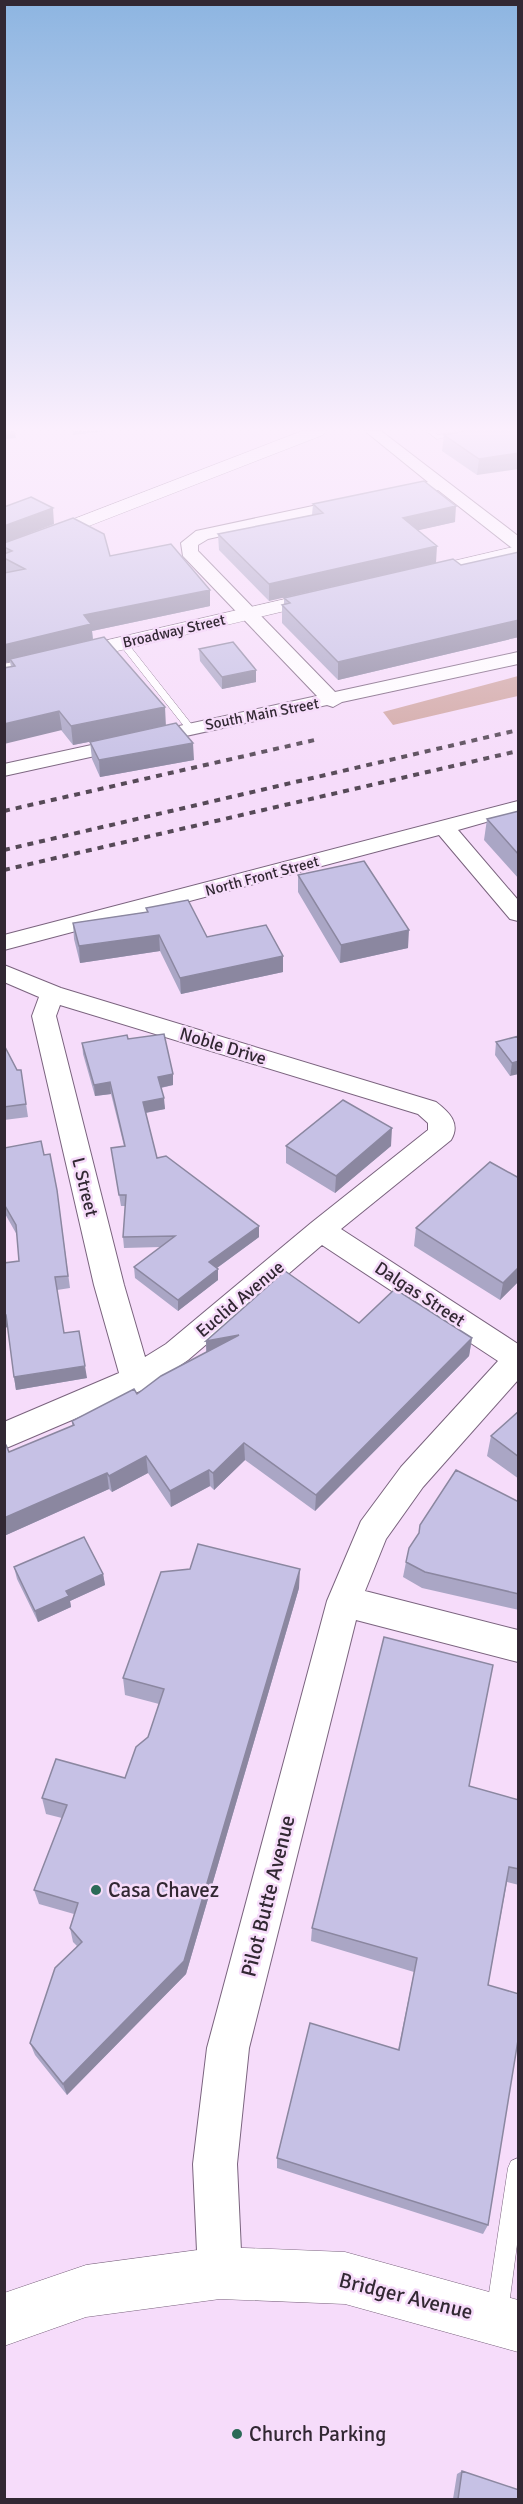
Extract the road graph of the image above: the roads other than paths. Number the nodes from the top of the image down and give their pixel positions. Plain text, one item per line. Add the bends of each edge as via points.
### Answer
1 (189, 548) edge
2 (519, 552) edge
3 (394, 580) edge
4 (349, 591) edge
5 (247, 614) junction
6 (123, 644) junction
7 (519, 658) edge
8 (4, 671) edge
9 (333, 701) junction
10 (190, 728) junction
11 (4, 770) edge
12 (519, 807) edge
13 (444, 827) junction
14 (519, 914) edge
15 (4, 943) edge
16 (4, 972) edge
17 (52, 994) junction
18 (441, 1120) joint
19 (321, 1230) junction
20 (519, 1359) edge
21 (136, 1379) junction
22 (4, 1436) edge
23 (344, 1601) junction
24 (519, 1647) edge
25 (519, 2168) edge
26 (220, 2273) junction
27 (4, 2320) edge
28 (508, 2322) edge

1 - 5 street via 189,552
2 - 3 street
4 - 5 street, Broadway Street
5 - 6 street, Broadway Street
5 - 9 street
6 - 8 street, Broadway Street
6 - 10 lane
7 - 9 street, South Main Street
9 - 10 street, South Main Street
10 - 11 street, South Main Street
12 - 13 street, North Front Street
13 - 14 street
13 - 15 street, North Front Street
16 - 17 street, Noble Drive
17 - 18 street, Noble Drive via 427,1108
17 - 21 street, L Street via 44,1016 106,1274
18 - 19 street, Euclid Avenue via 442,1133
19 - 20 street, Dalgas Street
19 - 21 street, Euclid Avenue via 177,1352
20 - 23 street, Pilot Butte Avenue via 405,1486 373,1531
21 - 22 street, Euclid Avenue
23 - 24 street
23 - 26 street, Pilot Butte Avenue via 228,2048 215,2164
25 - 28 lane
26 - 27 street via 86,2290
26 - 28 street, Bridger Avenue via 345,2278

